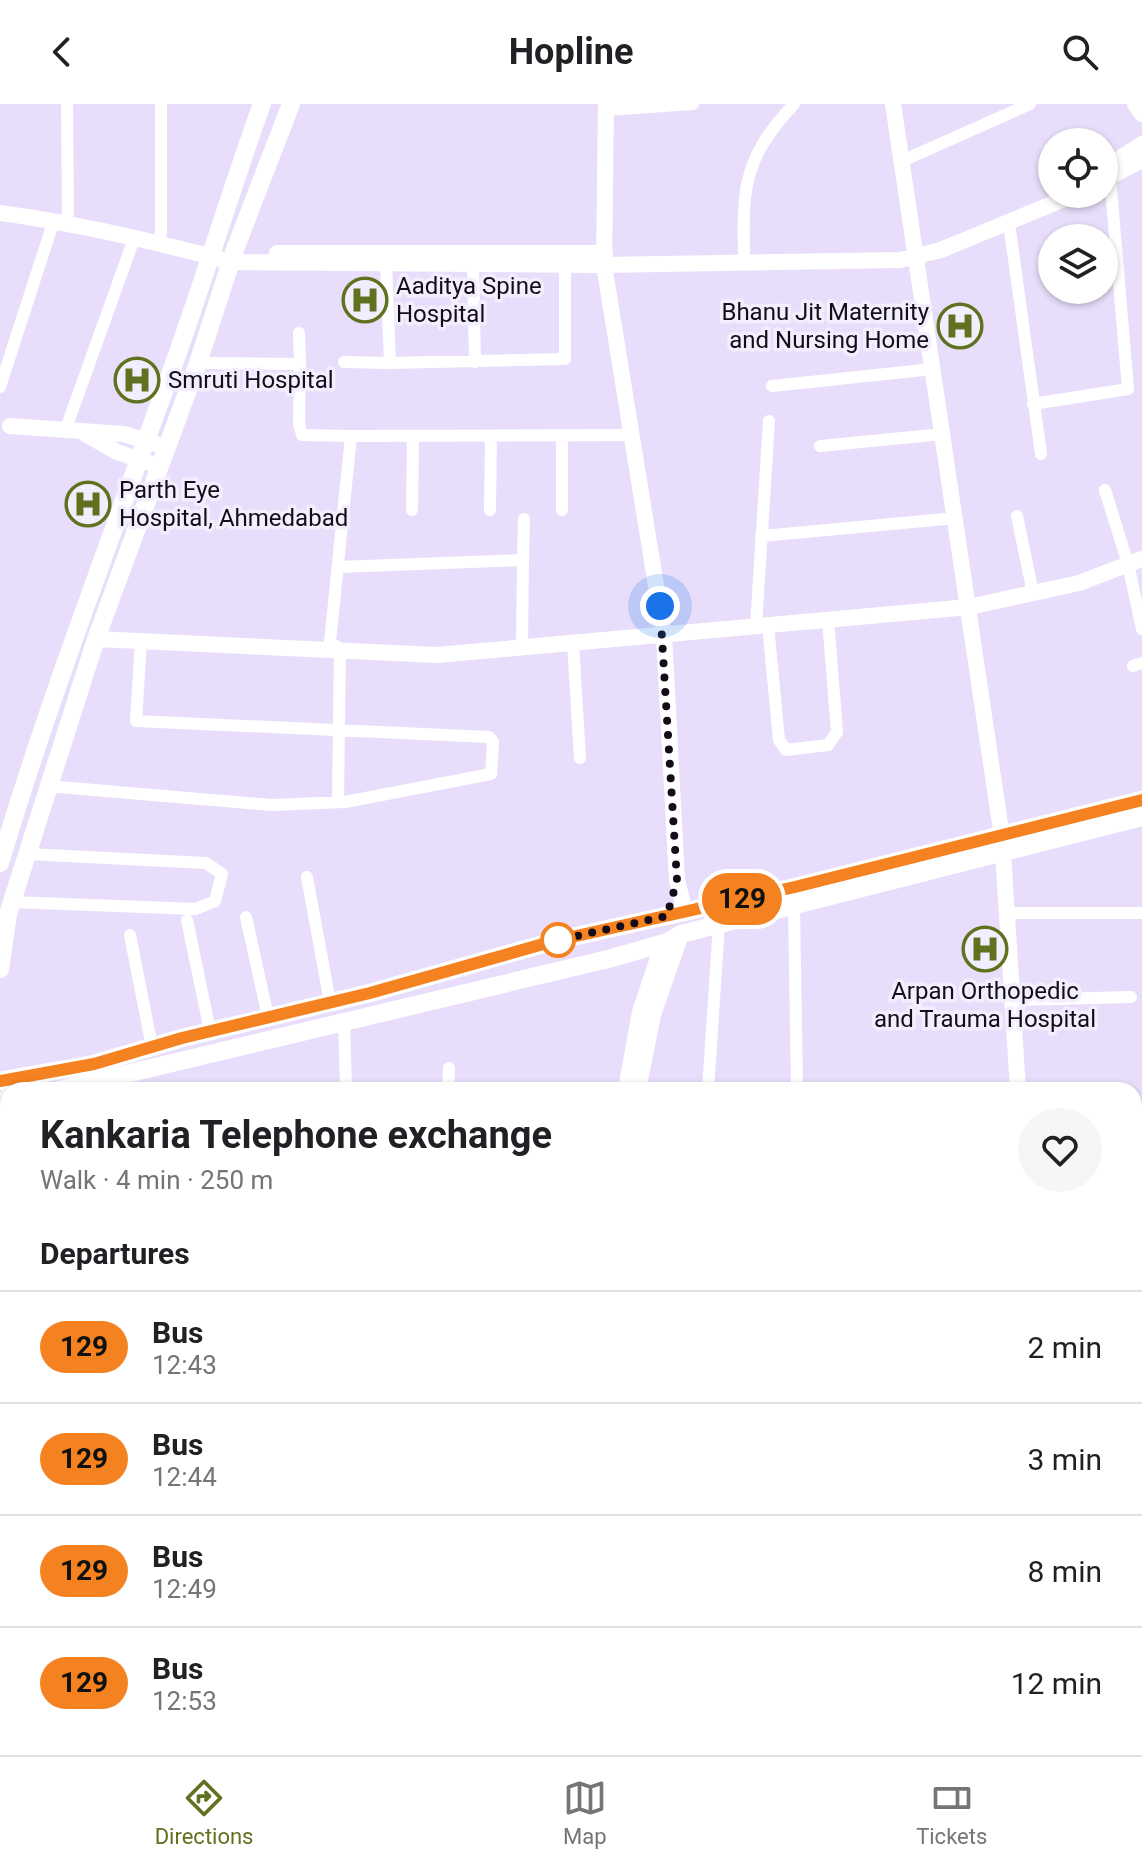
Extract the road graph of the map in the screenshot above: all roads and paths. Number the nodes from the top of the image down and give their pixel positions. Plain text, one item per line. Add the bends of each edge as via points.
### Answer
1 (67, 104) edge
2 (161, 104) edge
3 (262, 104) edge
4 (291, 104) edge
5 (693, 104) edge
6 (794, 104) edge
7 (893, 104) edge
8 (1030, 104) edge
9 (1135, 104) edge
10 (606, 107) edge
11 (1001, 110) edge
12 (1142, 114) edge
13 (1142, 144) edge
14 (1142, 160) edge
15 (902, 161) junction
16 (1118, 165) edge
17 (1118, 170) edge
18 (1038, 200) edge
19 (0, 204) edge
20 (1044, 208) edge
21 (1109, 208) edge
22 (0, 213) edge
23 (61, 217) junction
24 (1009, 223) junction
25 (161, 233) junction
26 (135, 236) junction
27 (209, 251) junction
28 (916, 251) junction
29 (744, 252) junction
30 (232, 257) junction
31 (605, 259) junction
32 (386, 264) junction
33 (473, 264) junction
34 (565, 265) junction
35 (299, 333) dead end
36 (344, 362) dead end
37 (475, 362) junction
38 (198, 363) junction
39 (390, 363) junction
40 (300, 364) junction
41 (933, 369) junction
42 (772, 386) dead end
43 (0, 387) edge
44 (1033, 404) junction
45 (769, 421) dead end
46 (3, 425) edge
47 (65, 431) junction
48 (83, 432) junction
49 (943, 434) junction
50 (632, 435) junction
51 (351, 436) junction
52 (413, 436) junction
53 (491, 436) junction
54 (562, 436) junction
55 (146, 439) junction
56 (820, 446) dead end
57 (165, 447) junction
58 (1041, 454) dead end
59 (138, 459) junction
60 (159, 467) junction
61 (1105, 490) dead end
62 (412, 510) dead end
63 (490, 510) dead end
64 (562, 510) dead end
65 (1017, 516) dead end
66 (956, 518) junction
67 (524, 519) dead end
68 (761, 536) junction
69 (523, 560) junction
70 (1135, 561) edge
71 (338, 567) junction
72 (1033, 593) junction
73 (969, 607) junction
74 (828, 620) junction
75 (762, 626) junction
76 (1142, 629) edge
77 (664, 635) junction
78 (96, 639) junction
79 (141, 641) junction
80 (573, 643) junction
81 (522, 647) junction
82 (340, 649) junction
83 (339, 732) junction
84 (580, 758) dead end
85 (47, 786) junction
86 (1142, 800) edge
87 (338, 802) junction
88 (1142, 817) edge
89 (1003, 846) junction
90 (27, 854) junction
91 (0, 863) edge
92 (307, 877) dead end
93 (12, 902) junction
94 (794, 905) junction
95 (1007, 913) junction
96 (1142, 913) edge
97 (676, 914) junction
98 (246, 917) dead end
99 (187, 920) dead end
100 (719, 924) junction
101 (681, 934) junction
102 (130, 935) dead end
103 (663, 943) junction
104 (0, 969) edge
105 (1131, 997) dead end
106 (1013, 1000) junction
107 (330, 1002) junction
108 (268, 1017) junction
109 (344, 1022) junction
110 (210, 1031) junction
111 (152, 1047) junction
112 (449, 1068) dead end
113 (0, 1081) edge
114 (93, 1082) edge
115 (346, 1082) edge
116 (448, 1082) edge
117 (627, 1082) edge
118 (640, 1082) edge
119 (709, 1082) edge
120 (797, 1082) edge
121 (1018, 1082) edge

1 - 23 street
2 - 25 street
3 - 27 main road
4 - 30 main road
5 - 10 street
6 - 29 street via 759,149 746,177
7 - 15 street
8 - 11 street
9 - 12 street
10 - 31 street
11 - 15 street
13 - 16 street
14 - 17 street
15 - 28 street
18 - 28 street
19 - 23 street
20 - 24 street
21 - 44 street via 1128,389
22 - 23 street
23 - 25 street
23 - 26 street
23 - 43 street
24 - 28 street
24 - 44 street
25 - 27 street
26 - 27 street
26 - 47 street
27 - 30 street
27 - 55 main road
28 - 29 street
28 - 31 street via 900,260
28 - 41 street
29 - 31 street
30 - 31 street
30 - 32 street
30 - 38 main road
31 - 34 street
31 - 50 street
32 - 33 street
32 - 39 street
33 - 34 street
33 - 37 street
34 - 37 street via 565,359
35 - 40 street
36 - 39 street
37 - 39 street
38 - 40 street
38 - 57 main road
40 - 51 street via 302,435
41 - 42 street
41 - 49 street
44 - 58 street
45 - 68 street
46 - 47 street
47 - 48 street
48 - 55 street
48 - 59 street
49 - 56 street
49 - 66 street
50 - 54 street
50 - 77 street
51 - 52 street
51 - 71 street
52 - 53 street
52 - 62 street
53 - 54 street
53 - 63 street
54 - 64 street
55 - 57 street
55 - 59 main road
57 - 60 main road
59 - 60 street
59 - 91 main road
60 - 78 main road
61 - 70 street
65 - 72 street
66 - 68 street
66 - 73 street
67 - 69 street
68 - 75 street
69 - 71 street
69 - 81 street
70 - 72 street via 1079,583
70 - 76 street
71 - 82 street via 330,642
72 - 73 street
73 - 74 street
73 - 89 street
74 - 75 street
74 - 75 street via 837,732 828,745 786,750 779,740
75 - 77 street
77 - 80 street
77 - 97 street
78 - 79 street
78 - 85 main road
79 - 82 street
79 - 83 street via 136,721
80 - 81 street
80 - 84 street
81 - 82 street via 437,655
82 - 83 street
83 - 87 street
83 - 87 street via 489,737 493,770 488,776
85 - 87 street via 272,805
85 - 90 main road
86 - 89 main road
88 - 89 main road
89 - 94 main road
89 - 95 street
89 - 97 main road
90 - 93 main road
90 - 93 street via 206,863 222,874 215,901 196,909
92 - 107 street
93 - 104 main road
94 - 100 main road
94 - 120 street
95 - 96 street
95 - 106 street
97 - 101 main road
97 - 103 main road
97 - 107 main road
98 - 108 street
99 - 110 street
100 - 101 main road
100 - 119 street
101 - 103 main road
101 - 118 street via 653,1015
102 - 111 street
103 - 109 main road
103 - 117 street via 640,1012
105 - 106 street
106 - 121 street
107 - 108 main road
108 - 110 main road
109 - 114 main road
109 - 115 street
110 - 111 main road
111 - 113 main road
112 - 116 street

